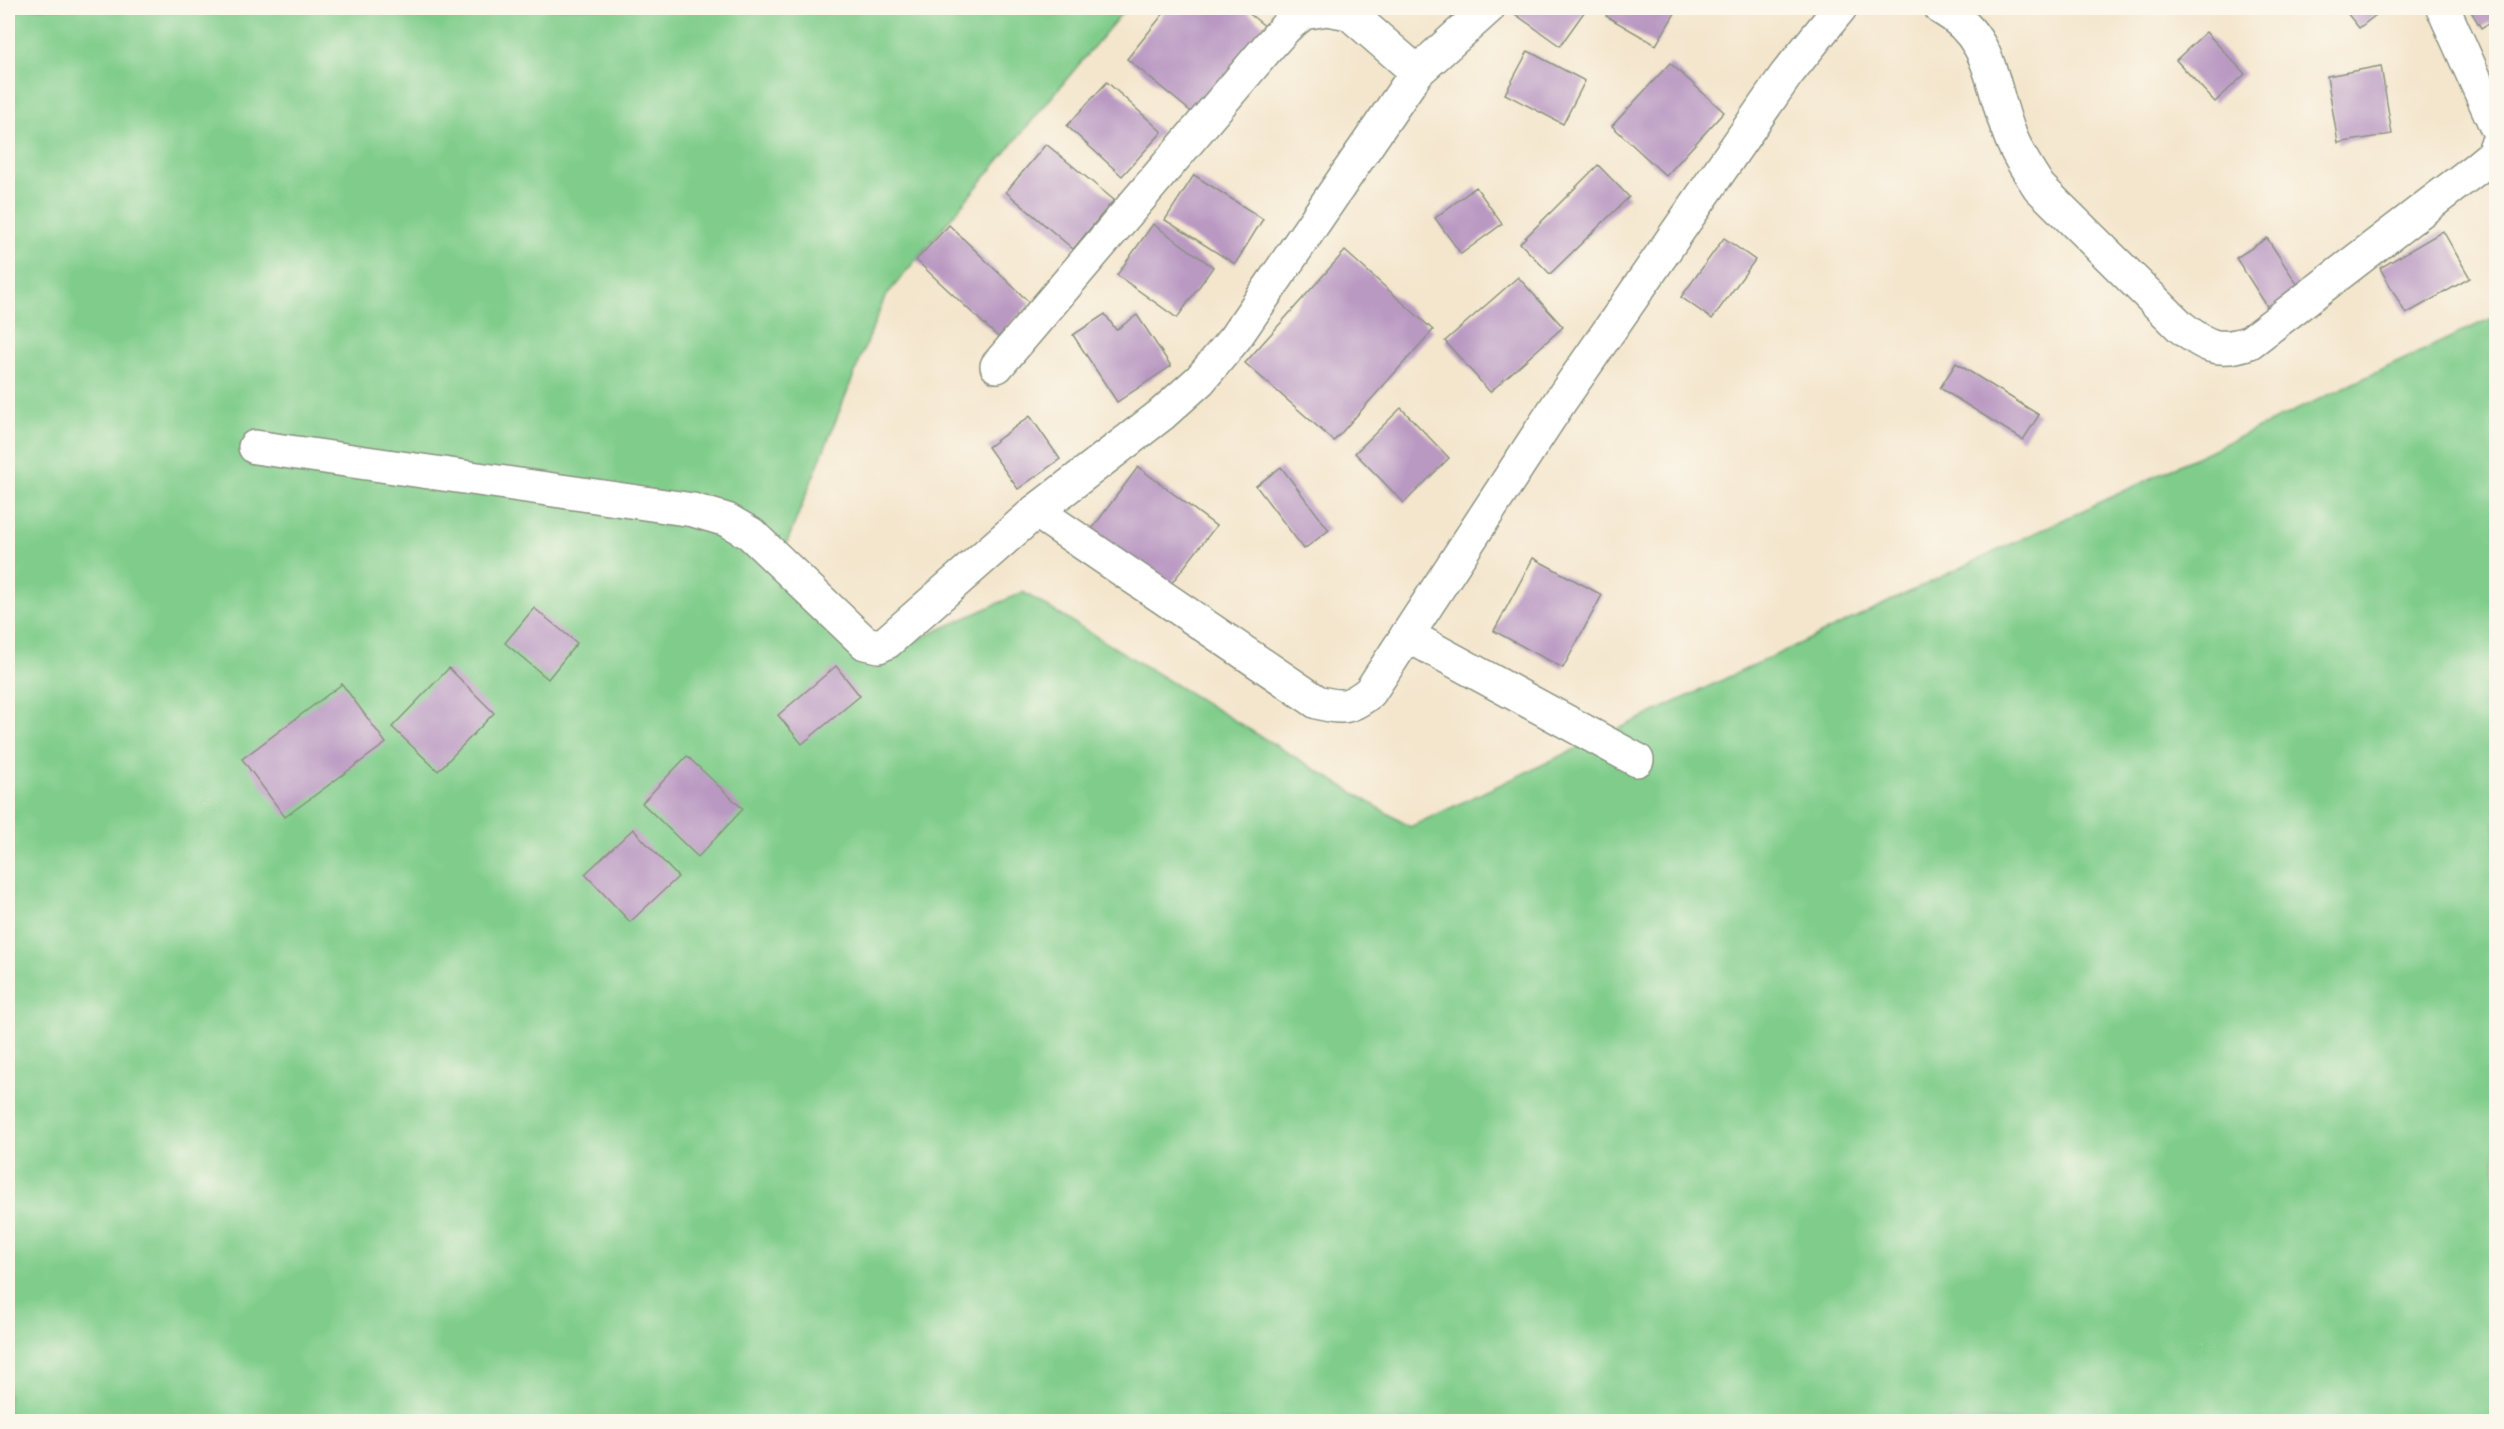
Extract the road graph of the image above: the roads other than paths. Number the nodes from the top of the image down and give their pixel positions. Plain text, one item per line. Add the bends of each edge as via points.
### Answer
1 (1488, 8) edge
2 (1840, 8) edge
3 (1941, 8) edge
4 (2443, 8) edge
5 (1417, 72) junction
6 (2496, 126) edge
7 (2496, 146) edge
8 (997, 366) dead end
9 (255, 447) dead end
10 (1036, 511) junction
11 (1407, 634) junction
12 (1637, 760) dead end

1 - 5 street
2 - 11 street via 1786,75 1561,400
3 - 7 street via 1974,34 1987,61 2009,134 2039,188 2181,327 2202,342 2221,349 2250,342 2477,168 2494,154
4 - 6 street
5 - 8 street via 1349,13 1327,9 1303,14 1269,46
5 - 10 street via 1235,338 1200,380 1161,415
9 - 10 street via 693,510 727,520 763,544 872,646 886,642
10 - 11 street via 1317,702 1345,707 1370,692
11 - 12 street

